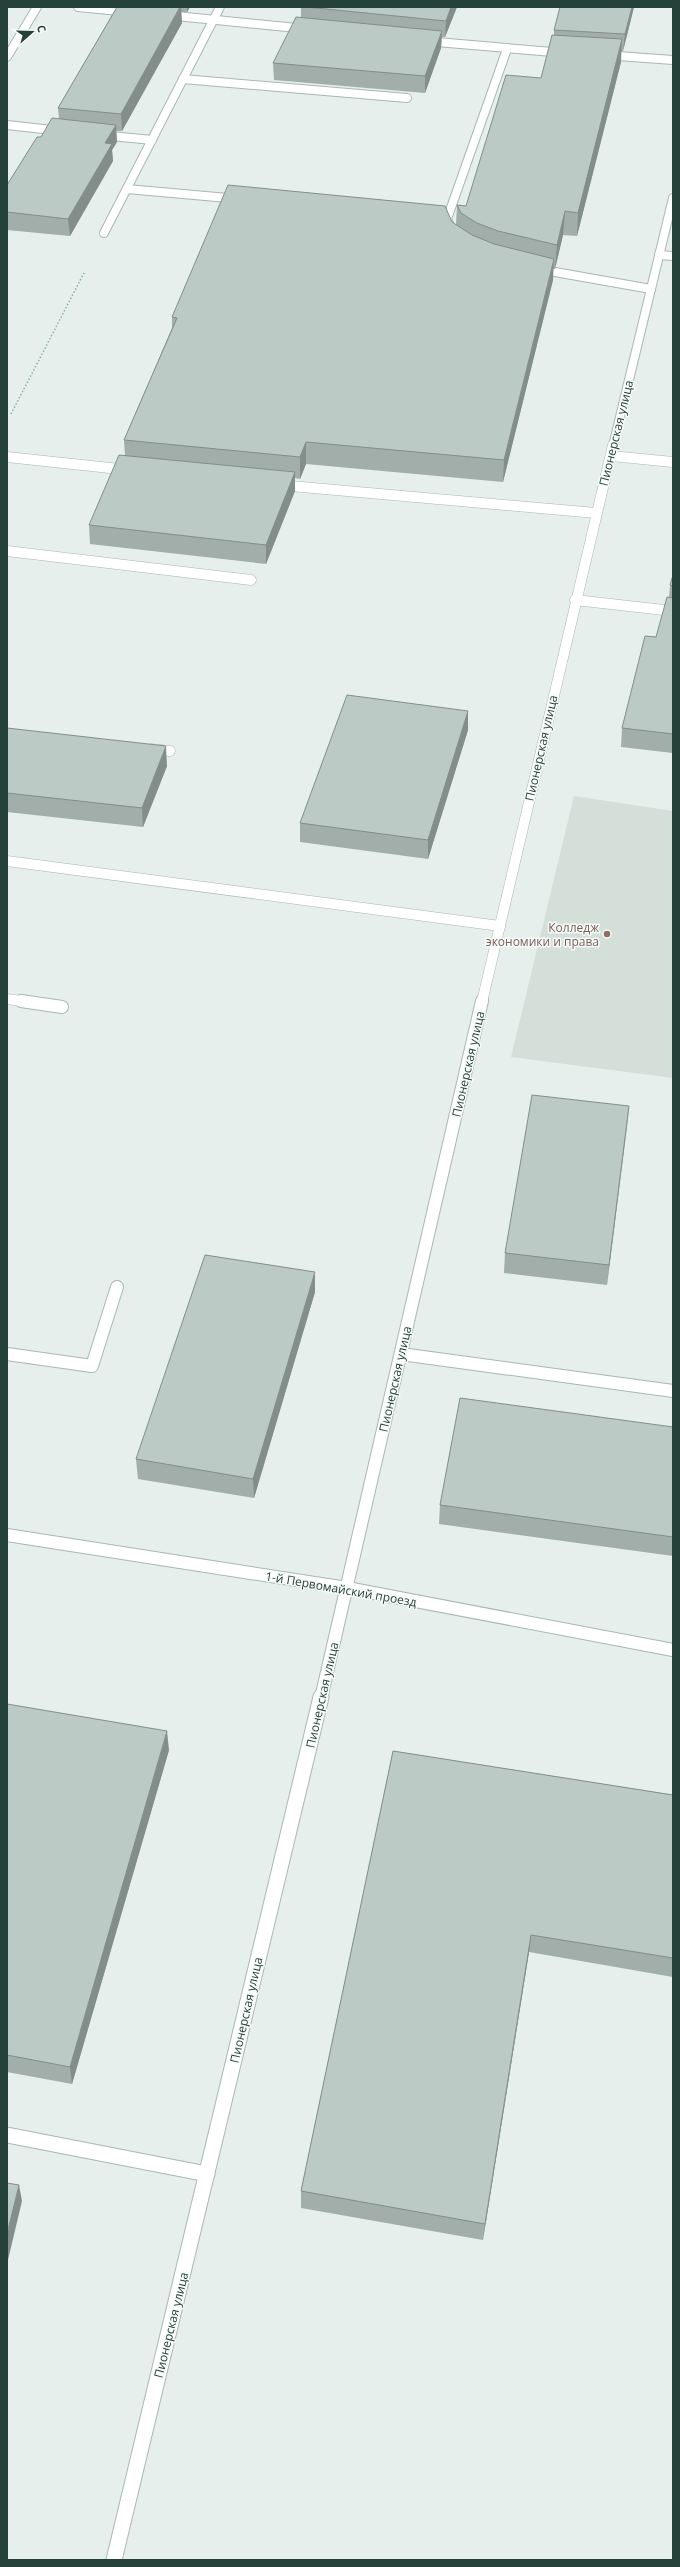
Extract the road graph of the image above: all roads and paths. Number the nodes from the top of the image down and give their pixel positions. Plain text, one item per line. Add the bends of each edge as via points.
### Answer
1 (37, 7) edge
2 (78, 7) edge
3 (220, 7) edge
4 (137, 13) edge
5 (160, 15) edge
6 (213, 20) junction
7 (316, 30) edge
8 (420, 40) edge
9 (507, 49) junction
10 (570, 53) edge
11 (594, 55) edge
12 (7, 57) edge
13 (673, 60) edge
14 (183, 79) junction
15 (407, 98) edge
16 (7, 125) edge
17 (68, 132) edge
18 (91, 134) edge
19 (152, 140) junction
20 (127, 189) junction
21 (673, 198) edge
22 (244, 200) edge
23 (104, 233) joint
24 (456, 240) edge
25 (659, 255) junction
26 (673, 256) edge
27 (528, 268) edge
28 (651, 289) junction
29 (11, 415) dead end
30 (611, 456) junction
31 (7, 457) edge
32 (673, 462) edge
33 (142, 472) edge
34 (268, 484) edge
35 (596, 513) junction
36 (7, 551) edge
37 (251, 580) dead end
38 (575, 600) junction
39 (673, 611) edge
40 (139, 747) edge
41 (170, 751) dead end
42 (7, 861) edge
43 (500, 926) junction
44 (7, 999) edge
45 (62, 1007) dead end
46 (117, 1287) dead end
47 (7, 1354) edge
48 (401, 1354) junction
49 (673, 1391) edge
50 (7, 1535) edge
51 (347, 1588) junction
52 (673, 1650) edge
53 (7, 2135) edge
54 (207, 2174) junction
55 (114, 2560) edge

1 - 12 street
2 - 4 street
3 - 6 street
5 - 6 street
6 - 7 street
6 - 14 street
8 - 9 street
9 - 10 street
9 - 24 street via 443,218
11 - 13 street
14 - 15 street
14 - 19 street
16 - 17 street
18 - 19 street
19 - 20 street
20 - 22 street
20 - 23 street
21 - 25 street, Пионерская улица
23 - 29 path
25 - 26 street
25 - 28 street, Пионерская улица
27 - 28 street
28 - 30 street, Пионерская улица
30 - 32 street
30 - 35 street, Пионерская улица
31 - 33 street
34 - 35 street
35 - 38 street, Пионерская улица
36 - 37 street
38 - 39 street
38 - 43 street, Пионерская улица
40 - 41 street
42 - 43 street
43 - 48 street, Пионерская улица
44 - 45 street
46 - 47 street via 92,1366
48 - 49 street
48 - 51 street, Пионерская улица
50 - 51 street, 1-й Первомайский проезд
51 - 52 street, 1-й Первомайский проезд
51 - 54 street, Пионерская улица
53 - 54 street
54 - 55 street, Пионерская улица

